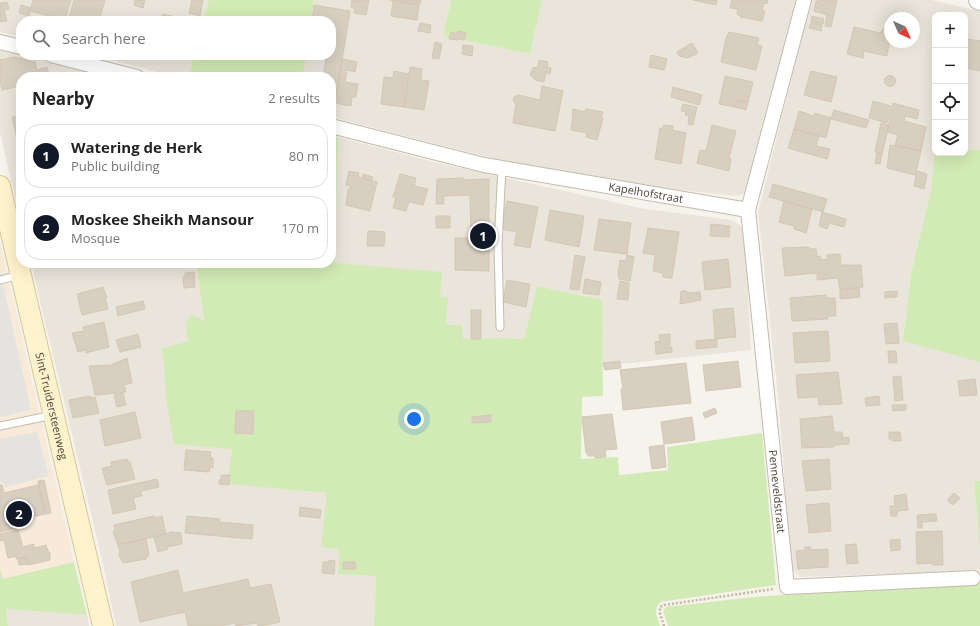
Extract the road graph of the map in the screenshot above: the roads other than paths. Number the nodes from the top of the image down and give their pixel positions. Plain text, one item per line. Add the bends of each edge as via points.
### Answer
1 (804, 0) edge
2 (0, 42) edge
3 (16, 46) edge
4 (71, 60) edge
5 (118, 72) edge
6 (336, 127) edge
7 (502, 168) junction
8 (0, 186) edge
9 (748, 210) junction
10 (16, 257) edge
11 (18, 268) edge
12 (20, 275) junction
13 (0, 280) edge
14 (500, 327) dead end
15 (53, 415) junction
16 (0, 426) edge
17 (973, 578) dead end
18 (102, 626) edge

1 - 9 street
2 - 3 street
4 - 5 street
6 - 7 street, Kapelhofstraat
7 - 9 street, Kapelhofstraat
7 - 14 lane via 498,245
8 - 10 main road, Sint-Truidersteenweg
9 - 17 street, Penneveldstraat via 787,587
11 - 12 main road, Sint-Truidersteenweg
12 - 13 lane
12 - 15 main road, Sint-Truidersteenweg
15 - 16 lane
15 - 18 main road, Sint-Truidersteenweg

